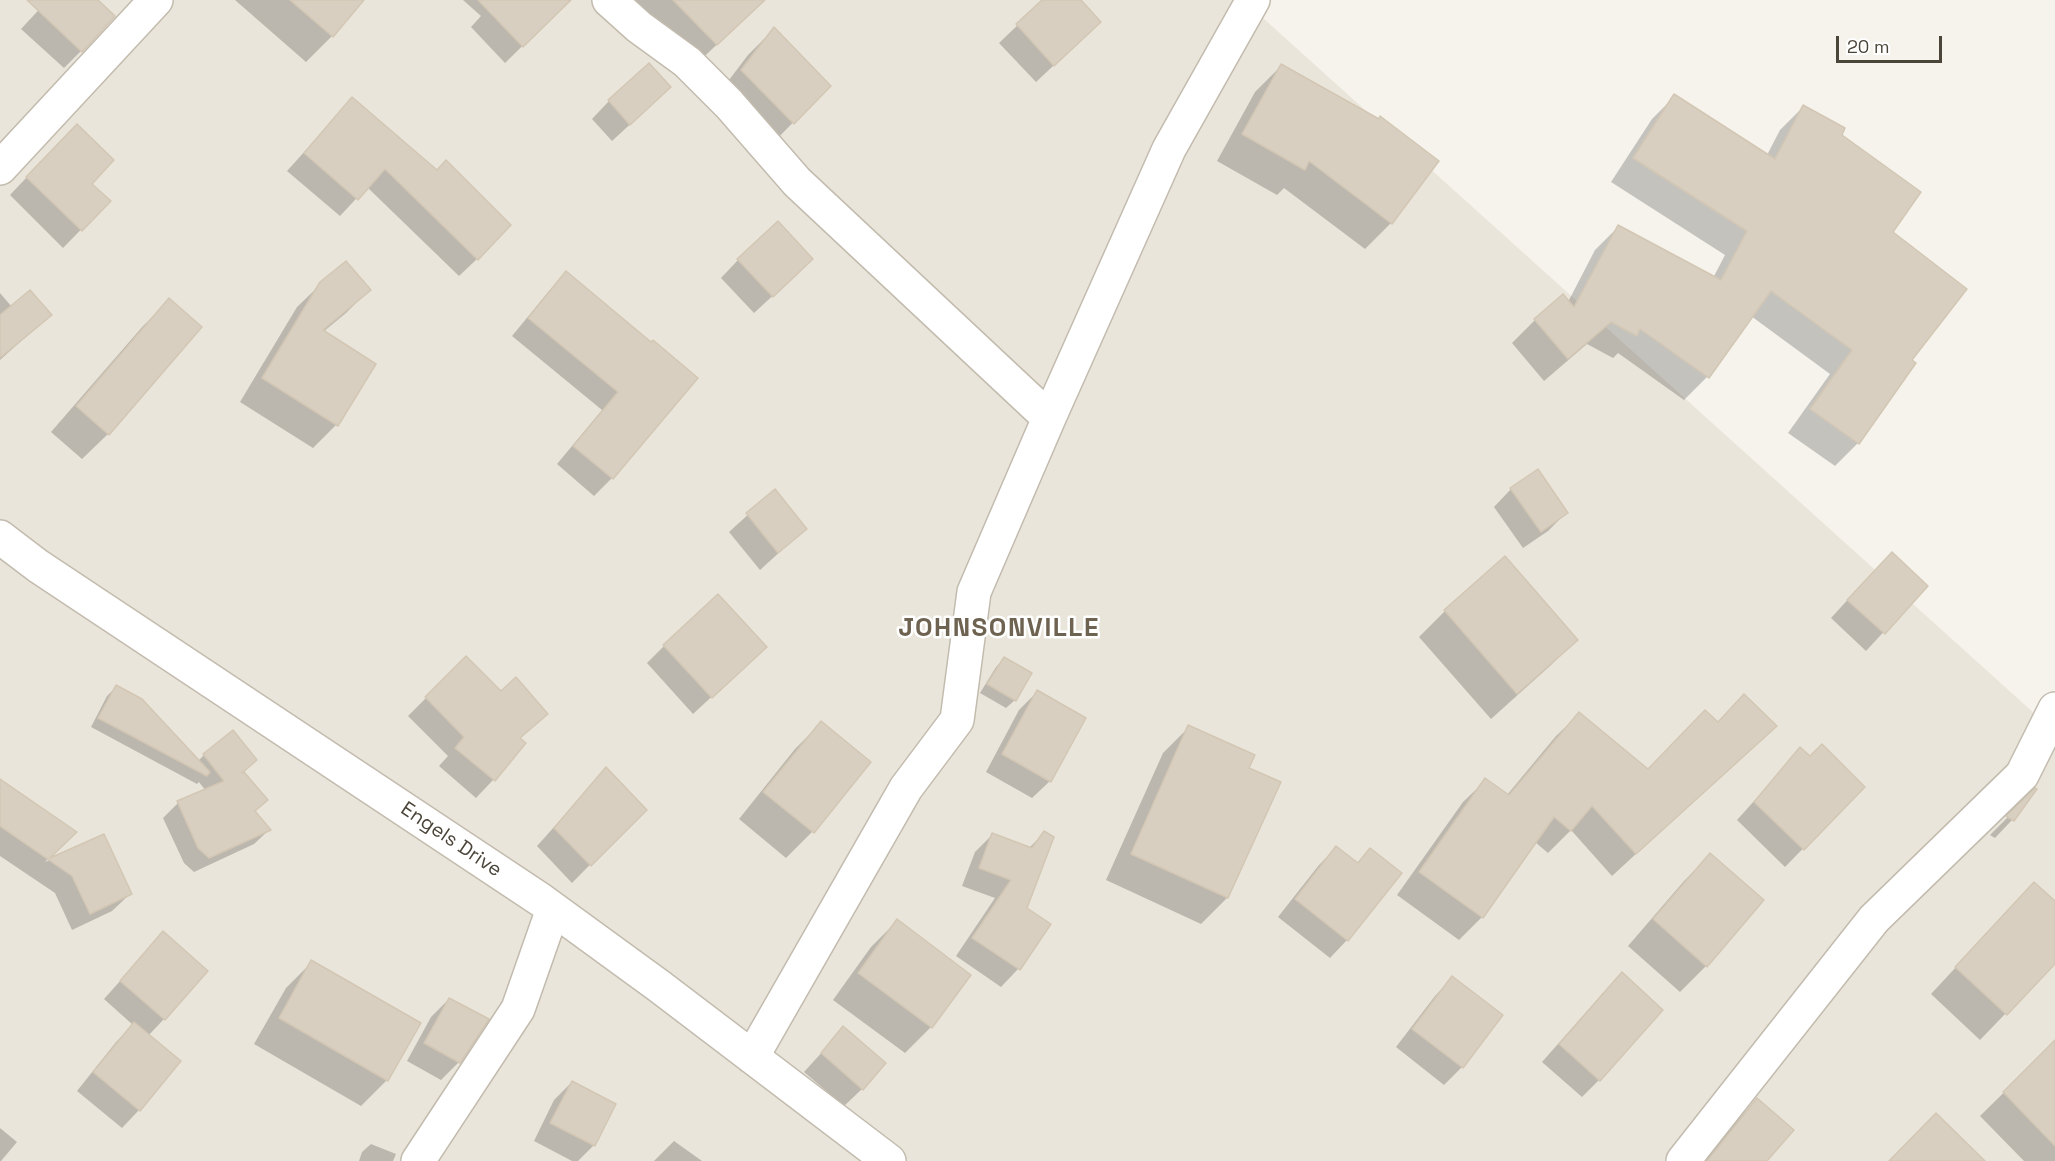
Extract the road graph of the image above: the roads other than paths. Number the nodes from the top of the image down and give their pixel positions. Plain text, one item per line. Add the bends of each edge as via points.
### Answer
1 (156, 0) edge
2 (609, 0) edge
3 (1253, 0) edge
4 (0, 168) edge
5 (1049, 418) junction
6 (0, 537) edge
7 (2055, 709) edge
8 (553, 909) junction
9 (752, 1057) junction
10 (418, 1161) edge
11 (889, 1161) edge
12 (1683, 1161) edge

1 - 4 street
2 - 5 street via 687,62 797,182
3 - 5 street via 1169,149
5 - 9 street via 974,592 957,720 906,788
6 - 8 street, Engels Drive
7 - 12 street via 2022,775 1874,919
8 - 9 street, Engels Drive
8 - 10 street via 518,1009
9 - 11 street, Engels Drive

